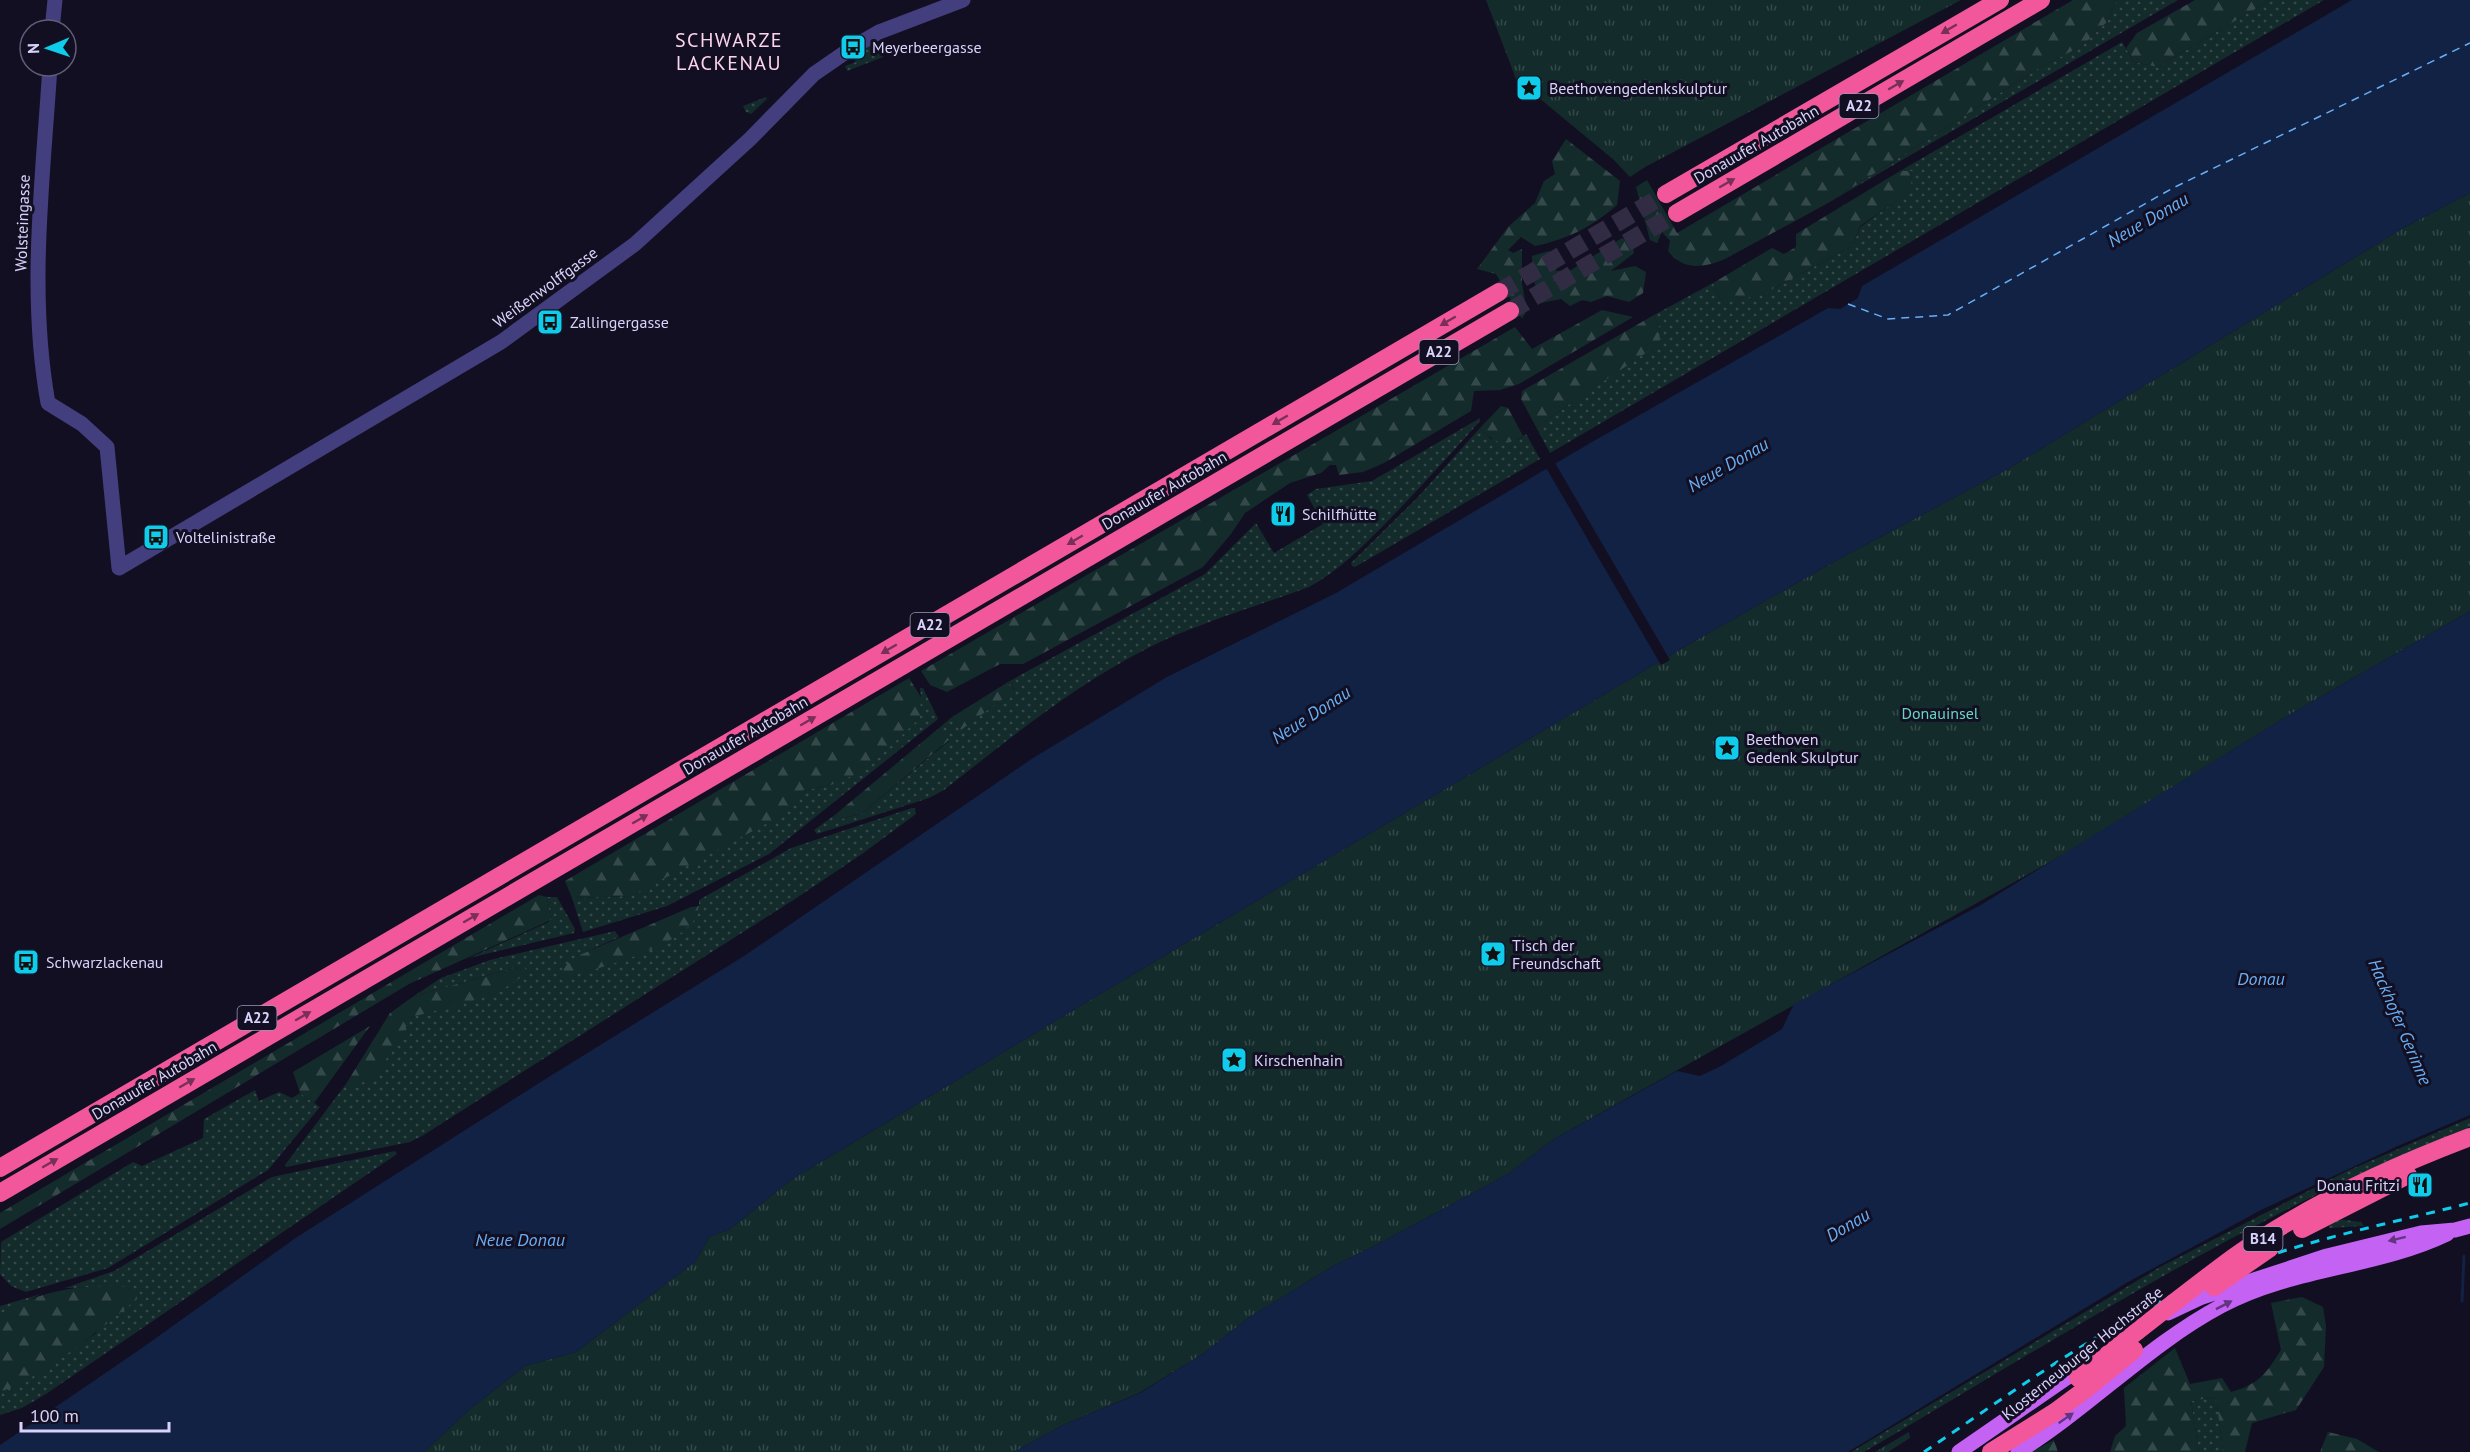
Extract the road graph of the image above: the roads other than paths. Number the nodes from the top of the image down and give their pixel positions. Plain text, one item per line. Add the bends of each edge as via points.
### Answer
1 (55, 0) edge
2 (963, 0) edge
3 (2000, 0) edge
4 (2041, 0) edge
5 (53, 18) edge
6 (49, 78) edge
7 (1666, 194) tunnel mouth
8 (1677, 213) tunnel mouth
9 (1499, 292) tunnel mouth
10 (1510, 310) tunnel mouth
11 (44, 381) joint
12 (2470, 1137) edge
13 (2470, 1150) edge
14 (0, 1168) edge
15 (0, 1193) edge
16 (2462, 1228) edge
17 (2013, 1446) edge
18 (1959, 1452) edge
19 (1990, 1452) edge

1 - 5 street
2 - 11 street, Weißenwolffgasse via 879,32 814,74 750,139 635,244 501,342 119,568 107,447 82,424 48,403
3 -> 7 highway, Donauufer Autobahn / A22
8 -> 4 highway, Donauufer Autobahn / A22
6 - 11 street, Wolsteingasse via 38,285
9 -> 14 highway, Donauufer Autobahn / A22
15 -> 10 highway, Donauufer Autobahn / A22
12 - 17 highway, Klosterneuburger Hochstraße / B14, bridge via 2339,1194 2235,1256 2078,1378
13 - 17 highway, Klosterneuburger Hochstraße / B14, bridge via 2345,1205 2282,1240 2209,1291
17 -> 16 main road via 2094,1399 2177,1333 2250,1292 2422,1246
16 -> 18 main road via 2421,1233 2326,1256 2202,1297 2144,1324
17 - 19 highway, B14

